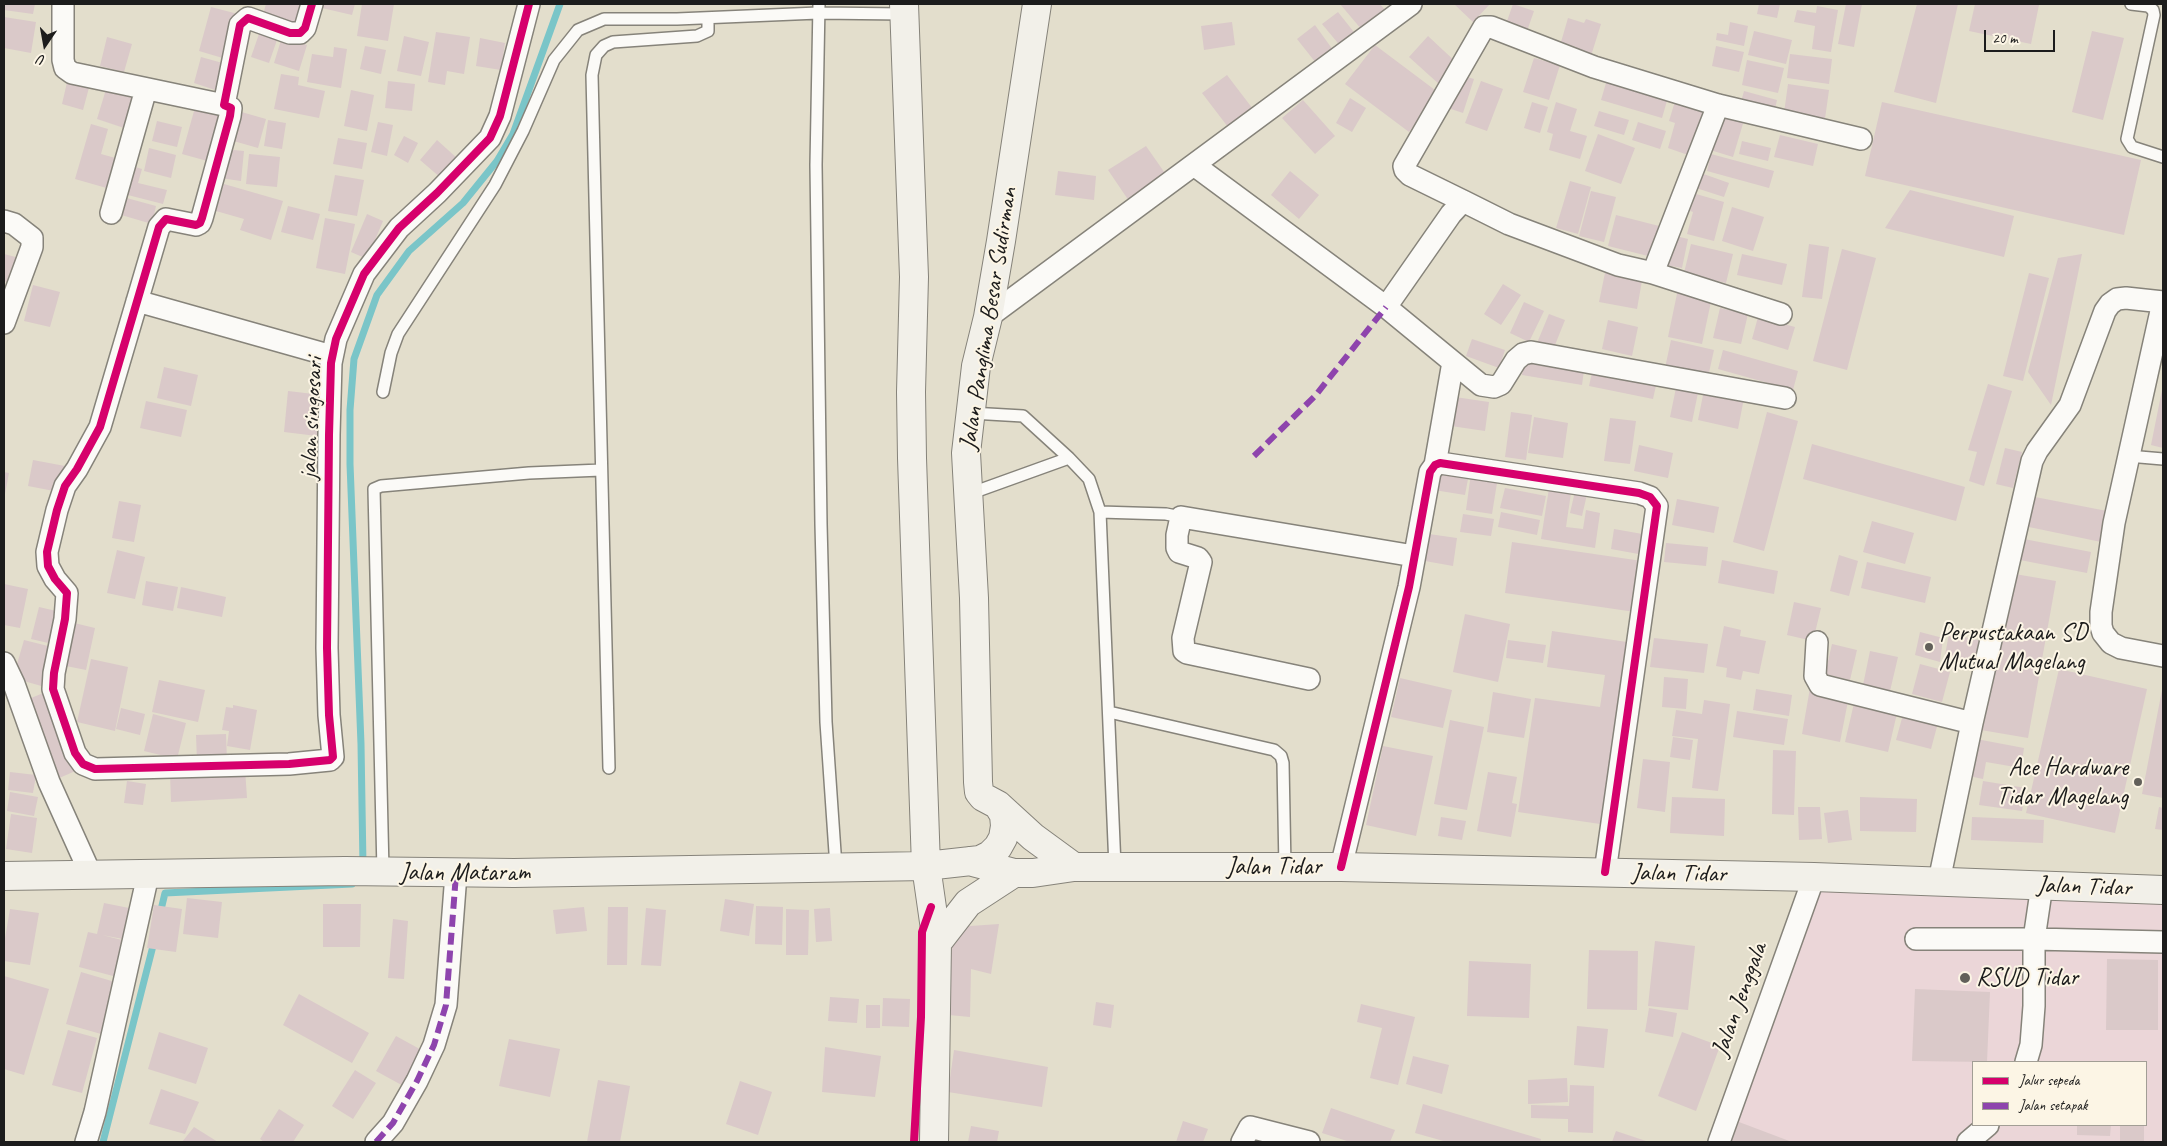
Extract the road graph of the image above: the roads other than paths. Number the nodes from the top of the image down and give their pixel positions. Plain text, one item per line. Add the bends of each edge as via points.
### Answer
1 (63, 4) edge
2 (312, 4) edge
3 (529, 4) edge
4 (1037, 4) edge
5 (1411, 4) edge
6 (2131, 4) edge
7 (819, 8) edge
8 (904, 9) edge
9 (708, 18) junction
10 (146, 88) junction
11 (224, 104) junction
12 (1718, 105) junction
13 (1860, 139) dead end
14 (2163, 157) edge
15 (1194, 165) junction
16 (1463, 201) junction
17 (111, 213) dead end
18 (4, 221) edge
19 (1654, 273) junction
20 (138, 301) junction
21 (2163, 302) edge
22 (1386, 306) junction
23 (1781, 314) dead end
24 (988, 317) junction
25 (4, 323) edge
26 (332, 356) junction
27 (1453, 362) junction
28 (383, 392) dead end
29 (1785, 398) dead end
30 (970, 413) junction
31 (2128, 456) junction
32 (1069, 458) junction
33 (2163, 459) edge
34 (1435, 465) junction
35 (601, 470) junction
36 (968, 495) junction
37 (1100, 512) junction
38 (1181, 517) junction
39 (1414, 556) junction
40 (1817, 642) dead end
41 (2163, 656) edge
42 (4, 662) edge
43 (1309, 680) dead end
44 (1109, 712) junction
45 (1972, 723) junction
46 (609, 768) dead end
47 (998, 805) junction
48 (968, 861) junction
49 (926, 866) junction
50 (836, 867) junction
51 (1074, 867) junction
52 (1115, 867) junction
53 (1341, 867) junction
54 (1284, 868) junction
55 (369, 872) junction
56 (1605, 872) junction
57 (1014, 873) junction
58 (456, 874) junction
59 (91, 875) junction
60 (148, 875) junction
61 (4, 876) edge
62 (1814, 877) junction
63 (1939, 881) junction
64 (2042, 885) junction
65 (2163, 890) edge
66 (2034, 938) junction
67 (1916, 939) dead end
68 (2163, 942) edge
69 (937, 943) junction
70 (2026, 1061) edge
71 (1987, 1126) edge
72 (86, 1142) edge
73 (376, 1142) edge
74 (934, 1142) edge
75 (1242, 1142) edge
76 (1309, 1142) edge
77 (1719, 1142) edge
78 (1968, 1142) edge

1 - 10 street via 65,68 72,73
2 - 11 street via 305,28 300,32 290,33 244,20 240,25
3 - 26 street, jalan singosari via 500,116 490,138 399,228 364,274 336,338
4 - 24 main road, Jalan Panglima Besar Sudirman
5 - 15 street
6 - 14 lane via 2148,6 2154,15 2127,139 2132,148
7 - 8 lane
7 - 9 lane
7 - 50 lane via 816,165 821,524 826,722
8 - 49 main road via 914,277 912,448
9 - 28 lane via 604,19 578,30 554,60 495,185 398,334
9 - 35 lane via 708,31 697,36 613,42 596,55 593,67
10 - 11 street
10 - 17 street
11 - 20 street via 231,108 230,116 200,223 190,225 163,220
12 - 13 street
12 - 16 street via 1594,67 1484,27 1404,166 1410,175
12 - 19 street
15 - 22 street
15 - 24 street
16 - 19 street via 1551,241
16 - 22 street
18 - 25 street via 14,224 32,238 32,247
19 - 23 street
20 - 26 street
20 - 26 street, jalan singosari via 100,426 66,486 47,552 48,566 67,593 54,689 75,753 83,764 95,769 324,761 333,757 327,648
21 - 31 street
21 - 45 street via 2126,298 2110,304 2070,405 2032,461
22 - 27 street
24 - 30 main road, Jalan Panglima Besar Sudirman via 976,366
27 - 29 street via 1488,387 1501,384 1516,360 1531,352
27 - 34 street
30 - 32 lane via 1023,416
30 - 36 main road, Jalan Panglima Besar Sudirman via 966,453
31 - 33 lane
31 - 41 street via 2114,524 2101,626 2111,643 2121,648
32 - 36 lane
32 - 37 lane via 1089,479
34 - 39 street via 1430,472
34 - 56 street via 1449,464 1639,492 1650,497 1657,506
35 - 46 lane
35 - 55 lane via 519,474 374,489
36 - 47 main road, Jalan Panglima Besar Sudirman via 979,792
37 - 38 lane
37 - 44 lane
38 - 39 street
38 - 43 street via 1177,548 1201,562 1183,638 1184,651
39 - 53 street
40 - 45 street via 1815,676 1820,684
42 - 59 street via 50,782
44 - 52 lane
44 - 54 lane via 1274,750 1281,756
45 - 63 street
47 - 48 main road via 1004,815 1003,838 990,855
47 - 51 main road via 1033,837
48 - 49 main road, Jalan Mataram
48 - 57 main road
49 - 50 main road, Jalan Mataram
49 - 69 main road
50 - 58 main road, Jalan Mataram
51 - 52 main road, Jalan Tidar
51 - 57 main road, Jalan Tidar
52 - 54 main road, Jalan Tidar
53 - 54 main road, Jalan Tidar
53 - 56 main road, Jalan Tidar
55 - 58 main road, Jalan Mataram
55 - 60 main road, Jalan Mataram
56 - 62 main road, Jalan Tidar
57 - 69 main road via 968,903
58 - 73 street via 446,1005 434,1045 417,1081 393,1123
59 - 60 main road, Jalan Mataram
59 - 61 main road, Jalan Mataram
60 - 72 street
62 - 63 main road, Jalan Tidar
62 - 77 street, Jalan Jenggala
63 - 64 main road, Jalan Tidar
64 - 65 main road, Jalan Tidar
64 - 66 street
66 - 67 street
66 - 68 street
66 - 70 street via 2034,1006
69 - 74 main road
71 - 78 street
75 - 76 street via 1250,1127

